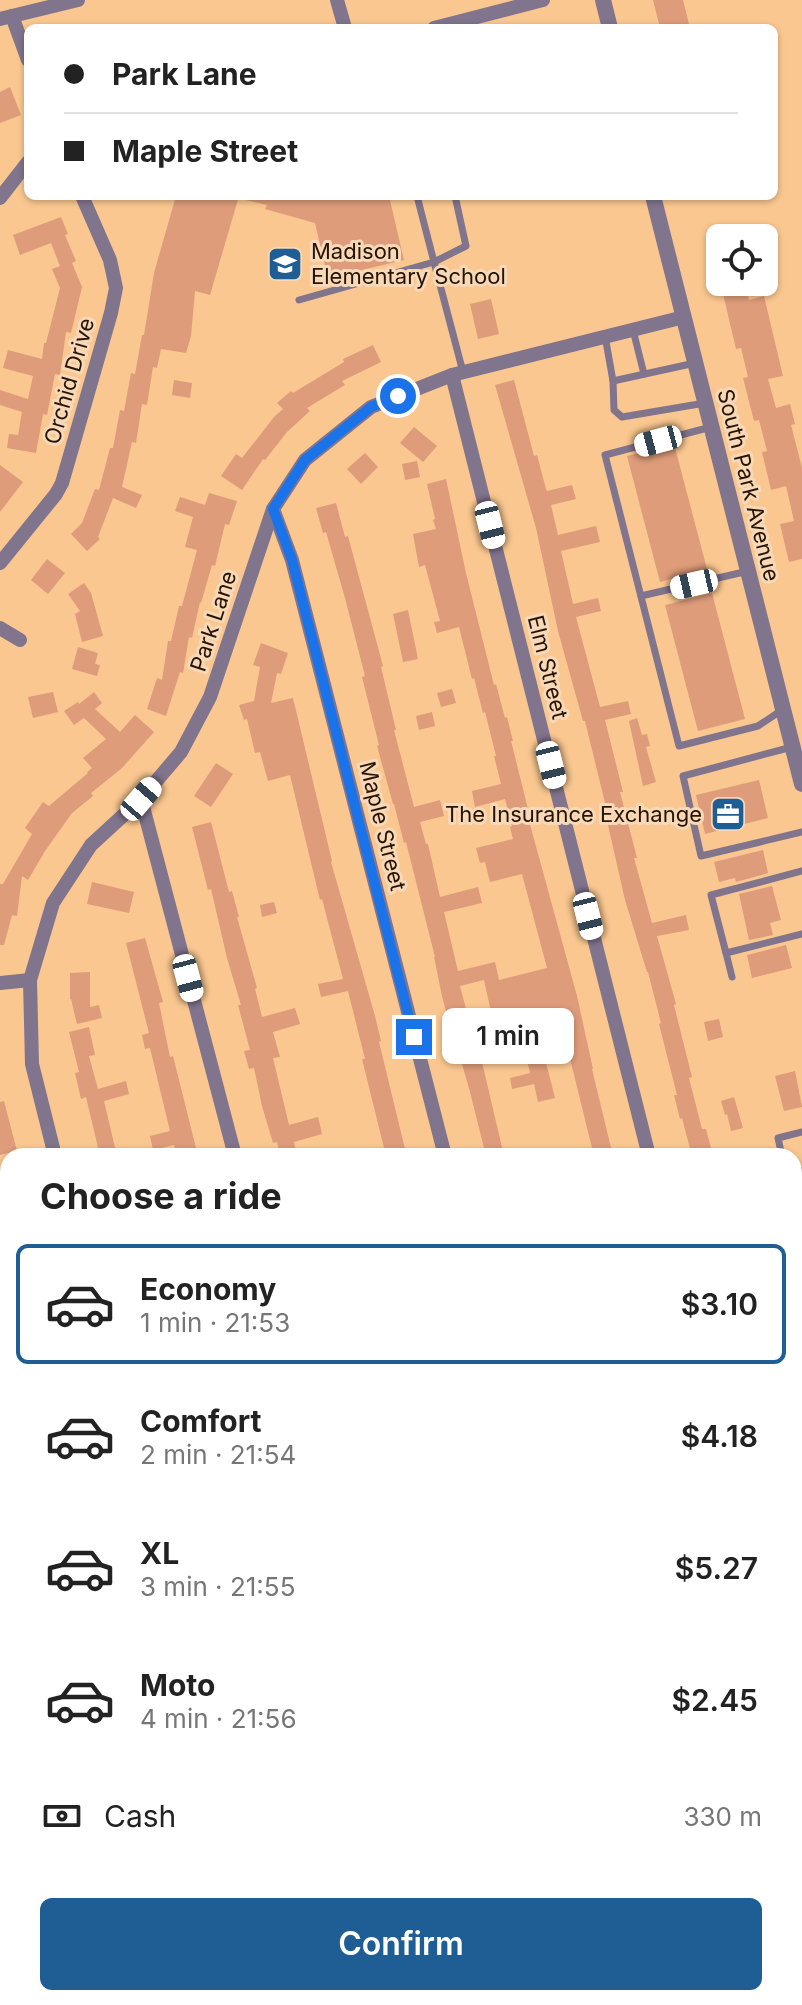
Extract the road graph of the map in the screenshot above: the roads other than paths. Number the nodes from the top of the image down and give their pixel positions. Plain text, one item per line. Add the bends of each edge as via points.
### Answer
1 (78, 0) edge
2 (337, 0) edge
3 (543, 0) edge
4 (603, 0) edge
5 (6, 17) edge
6 (344, 24) edge
7 (450, 24) edge
8 (609, 24) edge
9 (24, 50) edge
10 (24, 167) edge
11 (0, 198) edge
12 (84, 200) edge
13 (418, 200) edge
14 (456, 200) edge
15 (654, 200) edge
16 (434, 262) junction
17 (299, 300) dead end
18 (684, 317) junction
19 (633, 330) junction
20 (605, 336) junction
21 (695, 363) junction
22 (458, 373) junction
23 (644, 374) junction
24 (613, 381) junction
25 (705, 403) junction
26 (711, 427) junction
27 (273, 509) junction
28 (0, 563) edge
29 (748, 571) junction
30 (641, 596) junction
31 (0, 628) edge
32 (20, 640) dead end
33 (783, 709) junction
34 (792, 747) junction
35 (802, 784) edge
36 (141, 799) junction
37 (802, 832) edge
38 (802, 871) edge
39 (802, 934) edge
40 (726, 953) junction
41 (732, 977) dead end
42 (30, 980) junction
43 (0, 983) edge
44 (802, 1132) edge
45 (53, 1148) edge
46 (233, 1148) edge
47 (443, 1148) edge
48 (647, 1148) edge
49 (780, 1148) edge

1 - 5 street
2 - 6 street
3 - 7 street
4 - 8 street
5 - 9 street
10 - 11 street
12 - 28 street, Orchid Drive via 110,260 116,288 111,313 62,483
13 - 16 lane
14 - 16 lane via 466,246
15 - 18 street, South Park Avenue
16 - 17 lane
16 - 22 lane
18 - 19 street, Park Lane
18 - 21 street, South Park Avenue
19 - 20 street, Park Lane
19 - 23 lane
20 - 22 street, Park Lane
20 - 24 lane
21 - 23 lane
21 - 25 street, South Park Avenue
22 - 27 street, Park Lane via 371,407 305,460
22 - 48 street, Elm Street
23 - 24 lane
24 - 25 lane via 614,410 622,417
25 - 26 street, South Park Avenue
26 - 29 street, South Park Avenue
26 - 30 lane via 605,455
27 - 36 street, Park Lane via 210,697 181,752
27 - 47 street, Maple Street via 292,560
29 - 30 lane
29 - 33 street, South Park Avenue
30 - 33 lane via 679,746 758,726
31 - 32 street
33 - 34 street, South Park Avenue
34 - 35 street, South Park Avenue
34 - 37 lane via 683,776 701,856
36 - 42 street, Park Lane via 91,845 53,903
36 - 46 street
38 - 40 lane via 711,895
39 - 40 lane
40 - 41 lane
42 - 43 street
42 - 45 street, Park Lane via 32,1064
44 - 49 lane via 778,1138

